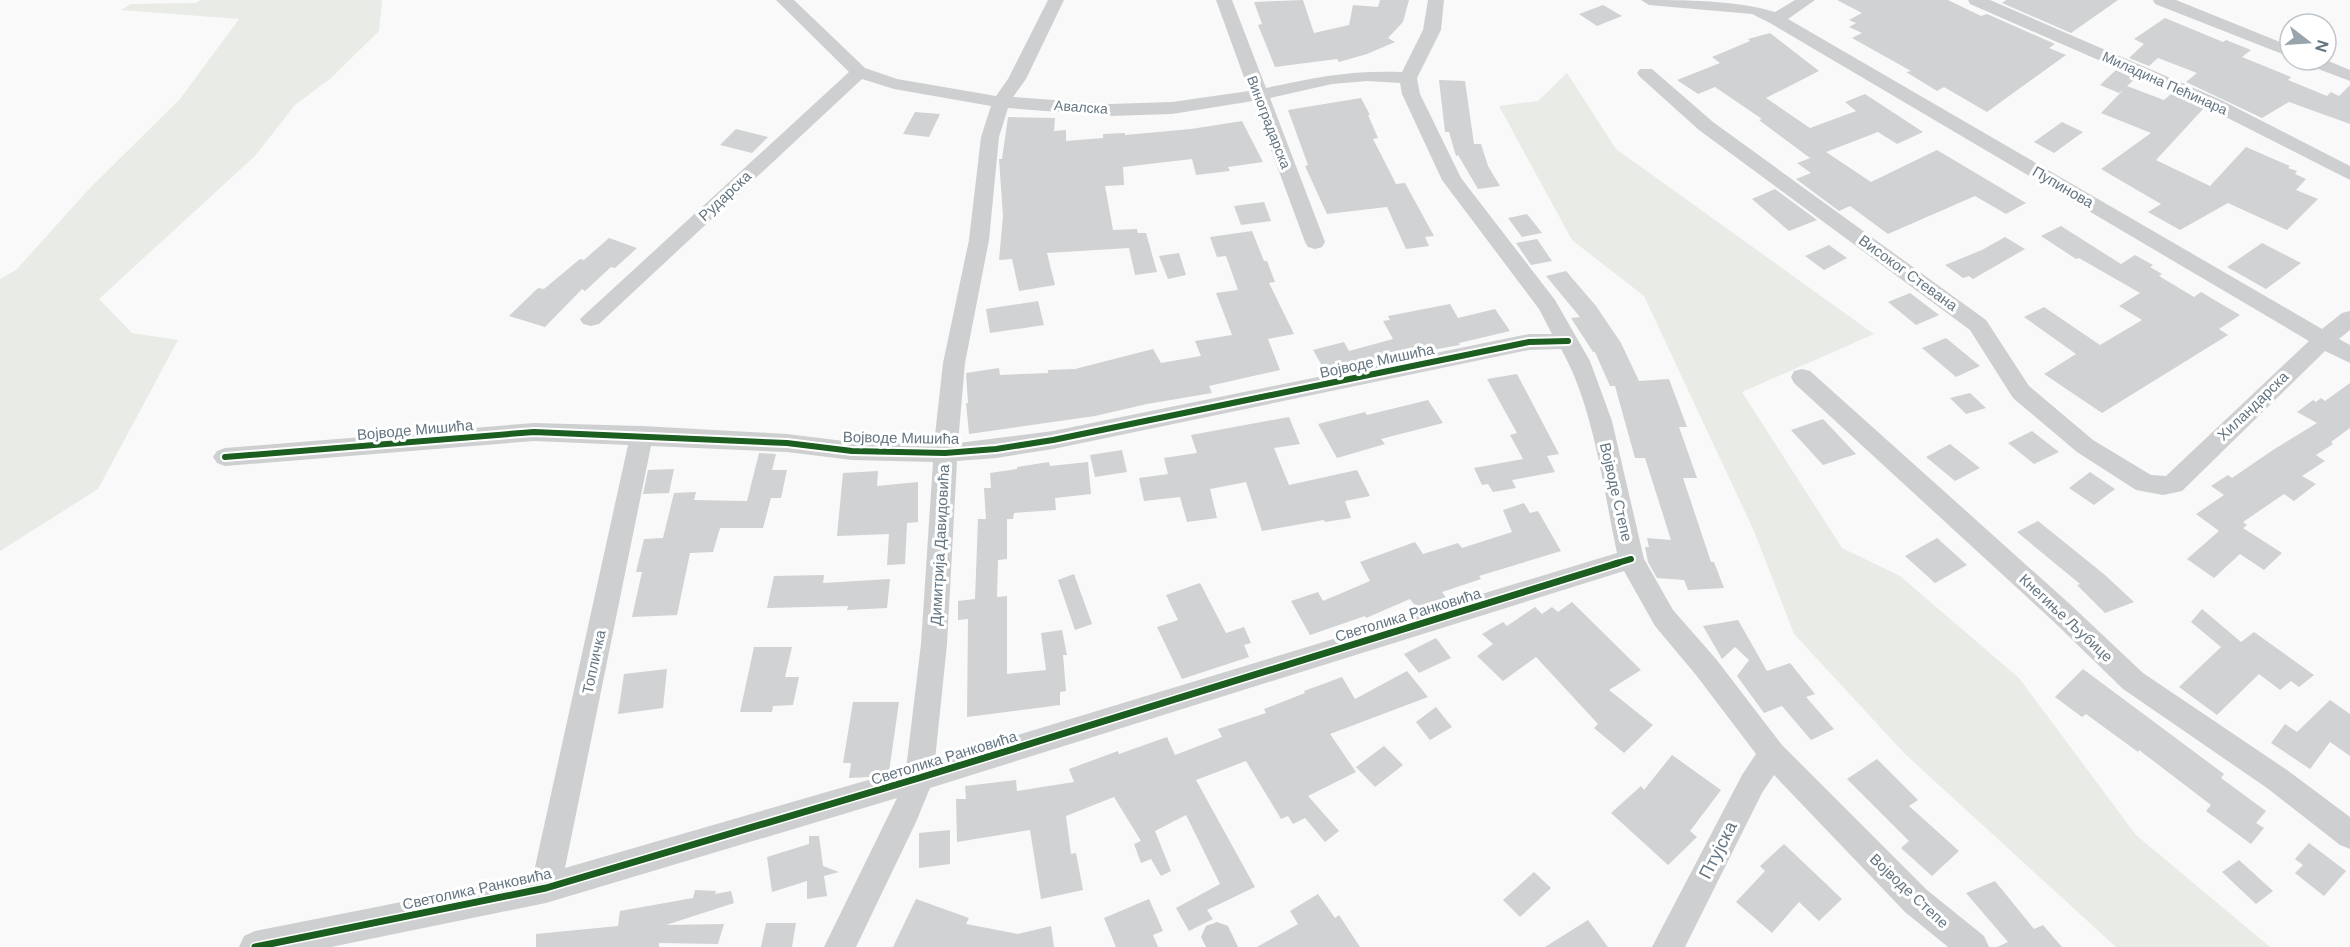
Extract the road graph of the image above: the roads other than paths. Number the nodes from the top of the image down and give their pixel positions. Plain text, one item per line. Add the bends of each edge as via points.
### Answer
1 (784, 0) edge
2 (1056, 0) edge
3 (1224, 0) edge
4 (1436, 0) edge
5 (1649, 0) edge
6 (1807, 0) edge
7 (1976, 0) edge
8 (2161, 0) edge
9 (1776, 19) junction
10 (2278, 47) edge
11 (859, 72) junction
12 (1646, 73) dead end
13 (1408, 78) junction
14 (1258, 95) junction
15 (1001, 102) junction
16 (2350, 174) edge
17 (1315, 243) dead end
18 (2350, 318) edge
19 (591, 319) dead end
20 (2323, 340) junction
21 (1568, 341) junction
22 (2350, 355) edge
23 (1802, 377) dead end
24 (642, 435) junction
25 (945, 453) junction
26 (225, 457) dead end
27 (2154, 486) joint
28 (1631, 559) junction
29 (1772, 754) junction
30 (919, 778) junction
31 (2350, 835) edge
32 (546, 888) junction
33 (306, 942) edge
34 (255, 947) edge
35 (840, 947) edge
36 (1668, 947) edge
37 (1972, 947) edge

1 - 11 street, Авалска
2 - 15 street, Димитрија Давидовића via 1017,79
3 - 14 street, Виноградарска
4 - 13 street via 1432,30
5 - 9 street, Пупинова via 1755,9
6 - 9 street
7 - 16 street, Миладина Пећинара via 2214,104
8 - 10 street
9 - 20 street, Пупинова
11 - 15 street, Авалска via 894,84
11 - 19 street, Рударска
12 - 27 street, Високог Стевана via 1706,126 1978,325 2021,392 2085,446 2135,479
13 - 14 street, Авалска via 1340,78
13 - 21 street, Војводе Степе via 1411,94 1452,180 1546,305
14 - 15 street, Авалска via 1172,108 1110,110
14 - 17 street, Виноградарска
15 - 25 street, Димитрија Давидовића via 990,137 979,240 954,363
18 - 20 street, Хиландарска
20 - 22 street, Пупинова
20 - 27 street, Хиландарска via 2173,484
21 - 25 street, Војводе Мишића via 1529,342 1053,440
21 - 28 street, Војводе Степе via 1600,421
23 - 31 street, Кнегиње Љубице via 2133,681 2277,779
24 - 25 street, Војводе Мишића via 787,443 852,451
24 - 26 street, Војводе Мишића via 534,432
24 - 32 street, Топличка
25 - 30 street, Димитрија Давидовића via 934,644
28 - 29 street, Војводе Степе via 1664,618
28 - 30 street, Светолика Ранковића
29 - 36 street, Птујска via 1752,784
29 - 37 street, Војводе Степе via 1916,901
30 - 32 street, Светолика Ранковића
30 - 35 street, Димитрија Давидовића
32 - 33 street, Светолика Ранковића
33 - 34 street, Светолика Ранковића

